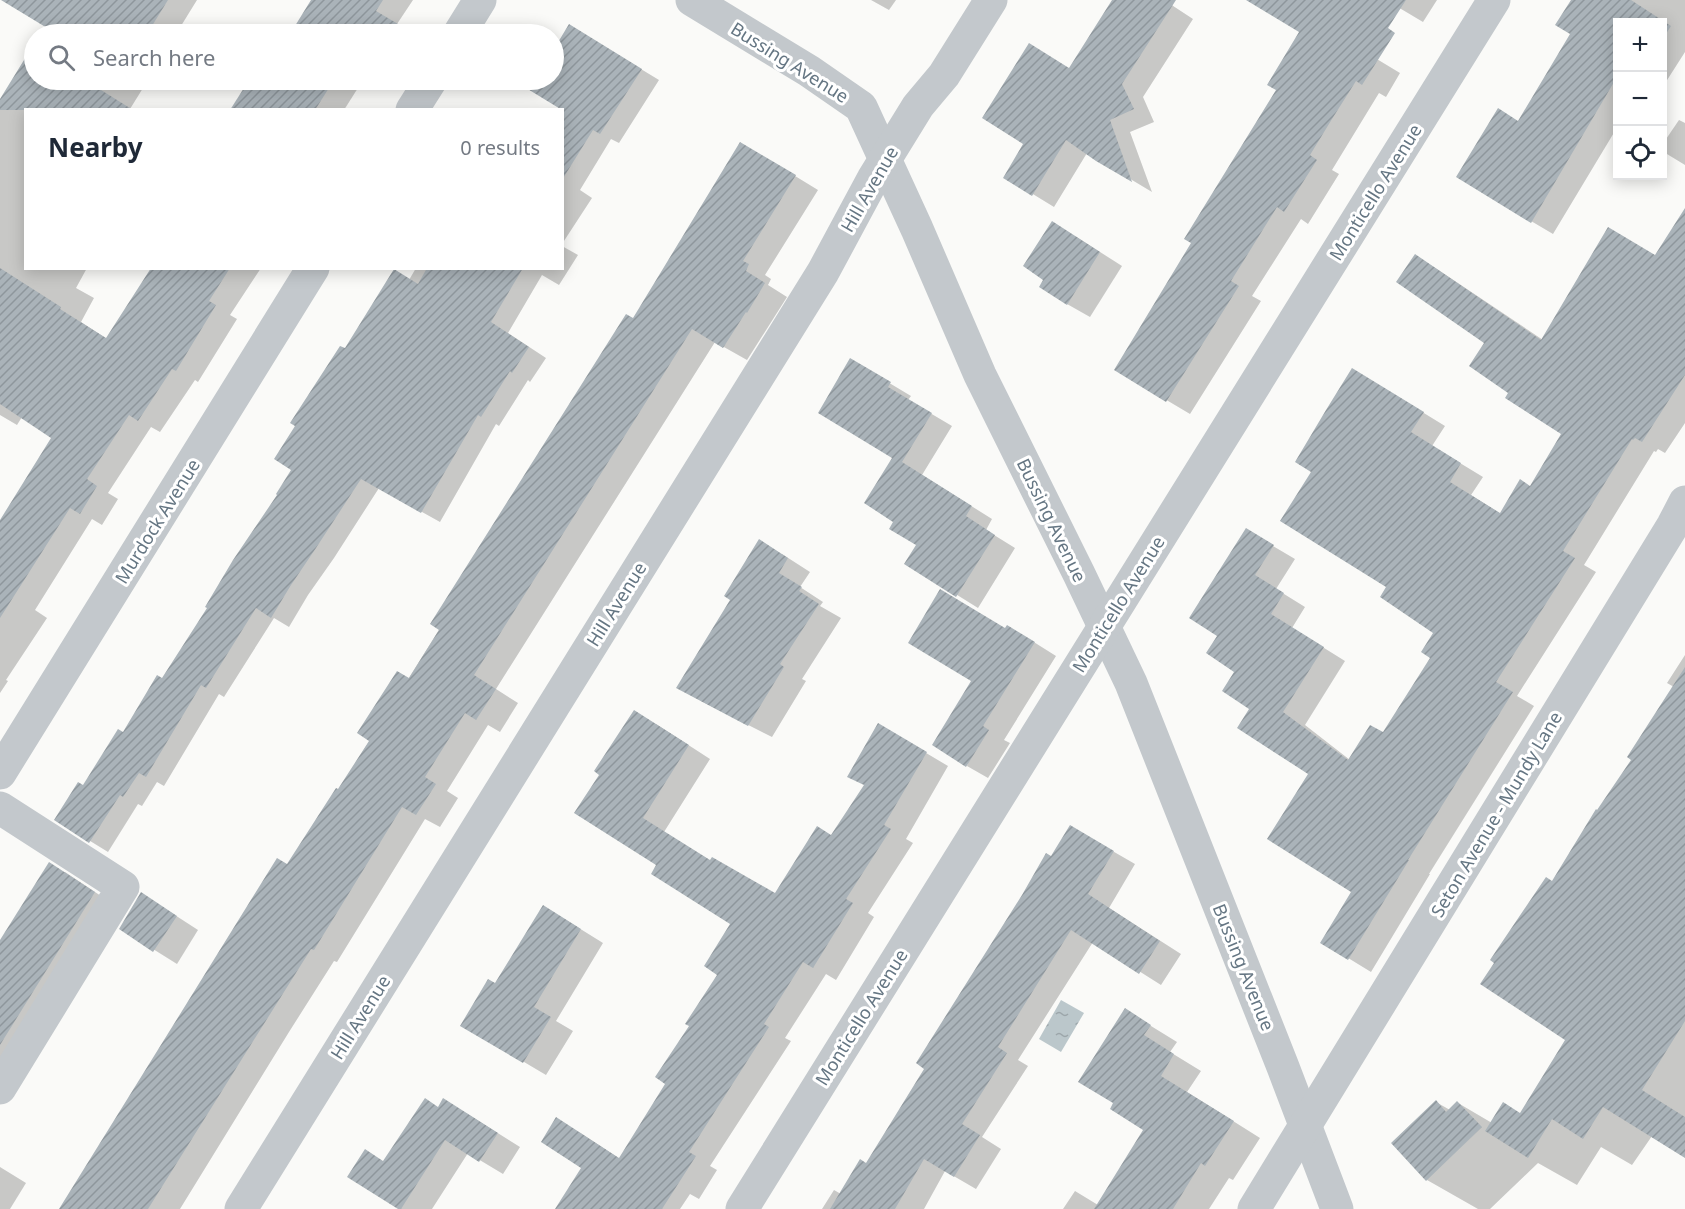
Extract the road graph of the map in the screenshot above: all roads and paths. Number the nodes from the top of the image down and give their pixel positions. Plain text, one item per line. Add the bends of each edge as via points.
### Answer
1 (480, 0) edge
2 (692, 0) edge
3 (991, 0) edge
4 (1494, 0) edge
5 (465, 24) edge
6 (425, 90) edge
7 (413, 108) edge
8 (885, 160) junction
9 (312, 270) edge
10 (1685, 502) edge
11 (1104, 627) junction
12 (0, 773) edge
13 (0, 808) edge
14 (0, 1088) edge
15 (1306, 1126) junction
16 (241, 1209) edge
17 (742, 1209) edge
18 (1254, 1209) edge
19 (1338, 1209) edge

1 - 5 street
2 - 8 street, Bussing Avenue via 861,107
3 - 8 street, Hill Avenue
4 - 11 street, Monticello Avenue
6 - 7 street
8 - 11 street, Bussing Avenue via 980,375
8 - 16 street, Hill Avenue via 823,272
9 - 12 street, Murdock Avenue
10 - 15 street, Seton Avenue - Mundy Lane
11 - 15 street, Bussing Avenue via 1131,683
11 - 17 street, Monticello Avenue
13 - 14 street via 123,887
15 - 18 street, Seton Avenue - Mundy Lane
15 - 19 street, Bussing Avenue

